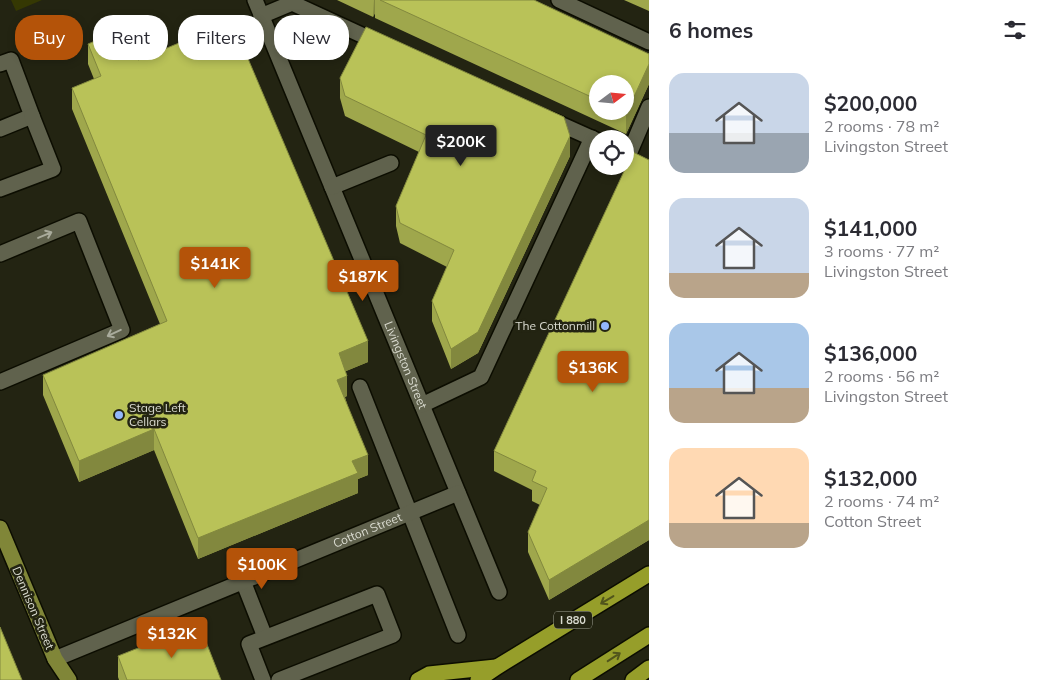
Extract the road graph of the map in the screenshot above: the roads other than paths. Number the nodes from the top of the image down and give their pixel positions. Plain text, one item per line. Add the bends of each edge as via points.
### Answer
1 (254, 0) edge
2 (559, 0) edge
3 (261, 15) edge
4 (263, 15) edge
5 (264, 23) edge
6 (649, 42) edge
7 (392, 48) edge
8 (0, 64) edge
9 (649, 107) edge
10 (538, 114) edge
11 (32, 116) junction
12 (0, 129) edge
13 (589, 137) edge
14 (634, 142) edge
15 (589, 152) edge
16 (390, 163) dead end
17 (332, 188) junction
18 (0, 189) edge
19 (0, 254) edge
20 (0, 382) edge
21 (360, 387) dead end
22 (422, 405) junction
23 (458, 493) junction
24 (410, 513) junction
25 (0, 528) edge
26 (649, 574) edge
27 (243, 581) junction
28 (499, 592) dead end
29 (458, 634) dead end
30 (649, 635) edge
31 (265, 638) junction
32 (55, 659) junction
33 (497, 667) junction
34 (649, 668) edge
35 (58, 680) edge
36 (69, 680) edge
37 (263, 680) edge
38 (279, 680) edge
39 (418, 680) edge
40 (478, 680) edge
41 (578, 680) edge
42 (633, 680) edge

1 - 3 street, Livingston Street
2 - 6 street
4 - 7 street via 292,3
5 - 17 street, Livingston Street
8 - 11 street via 11,60
9 - 14 street
10 - 13 street
11 - 12 street
11 - 18 street via 53,169
15 - 22 street via 481,377
16 - 17 street
17 - 22 street, Livingston Street
19 -> 20 street via 79,221 122,330
21 - 24 street
22 - 23 street, Livingston Street
23 - 24 street, Cotton Street
23 - 28 street, Livingston Street
24 - 27 street, Cotton Street
24 - 29 street
25 - 32 main road, Dennison Street
26 -> 33 highway, I 880
27 - 31 street
27 - 32 street, Cotton Street
41 -> 30 highway
31 - 37 street via 249,644
31 - 38 street via 377,594 393,635
32 - 35 main road, Dennison Street
32 - 36 main road, Dennison Street
33 - 39 highway via 429,674
33 - 40 highway, I 880
34 - 42 highway

